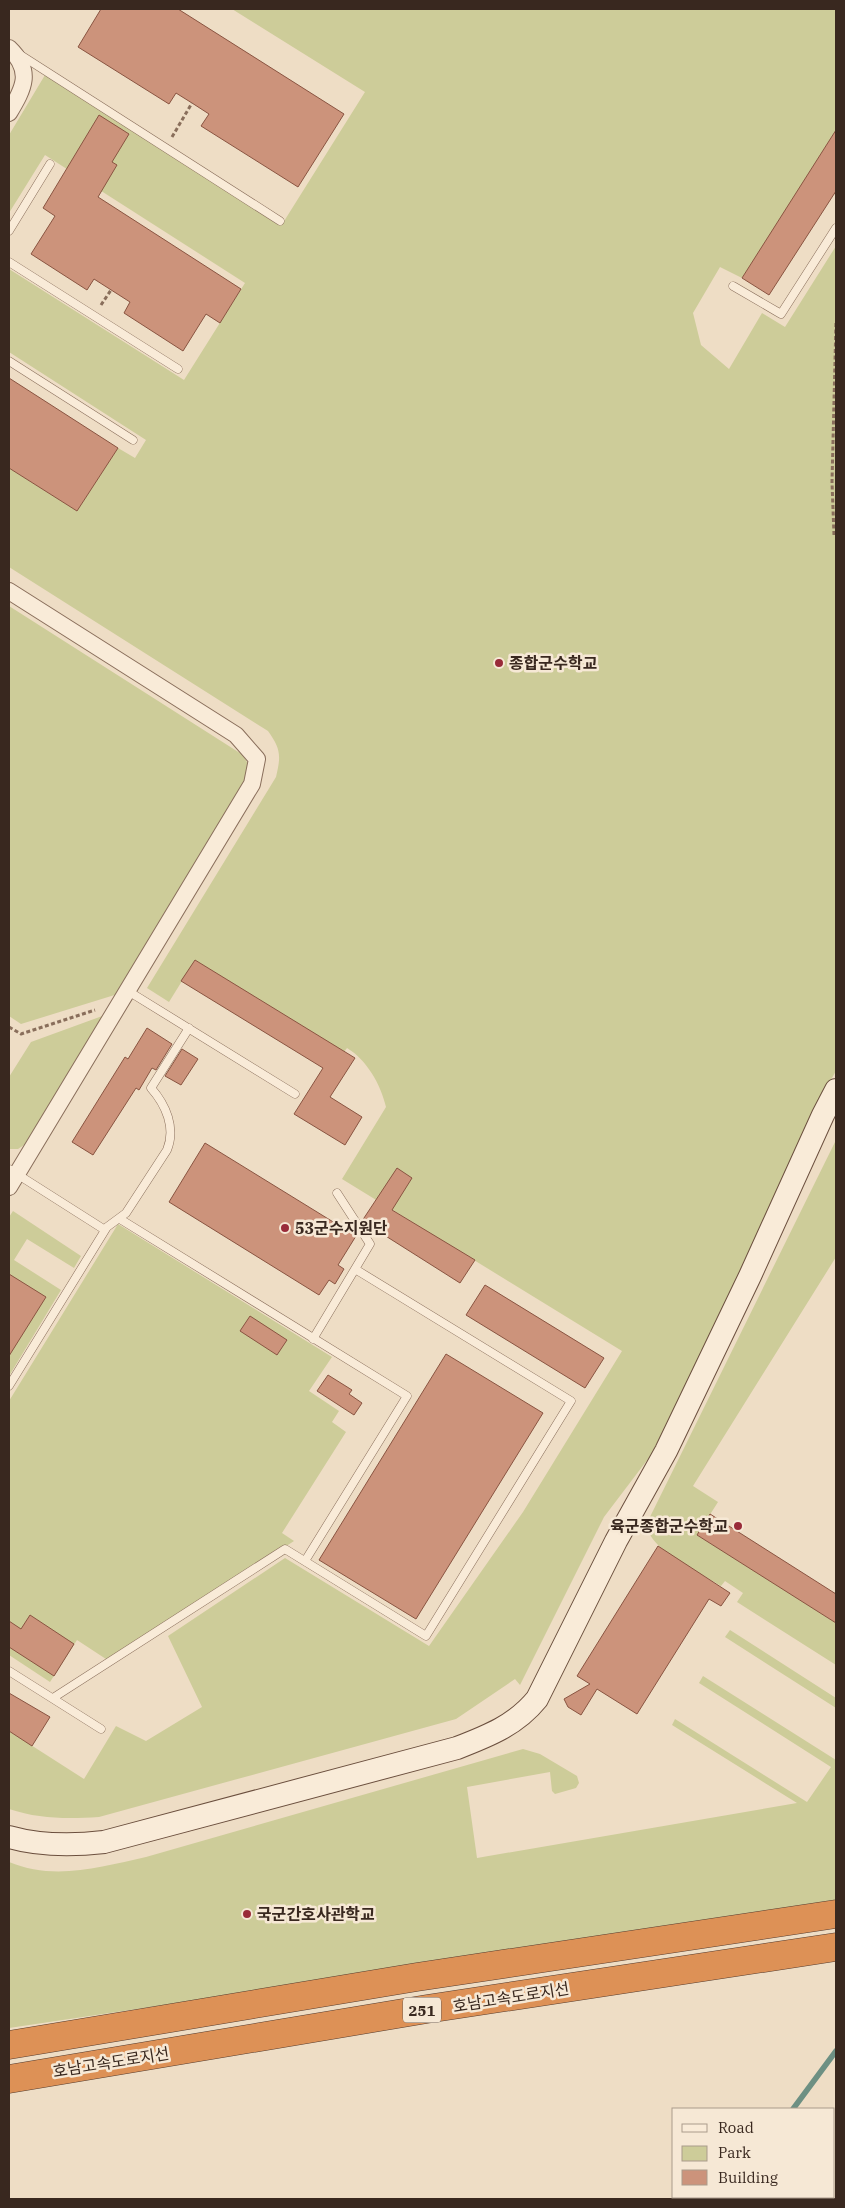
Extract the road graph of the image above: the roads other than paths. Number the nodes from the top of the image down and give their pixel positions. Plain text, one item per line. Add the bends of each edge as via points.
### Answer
1 (9, 48) edge
2 (9, 113) edge
3 (50, 164) dead end
4 (280, 221) dead end
5 (836, 228) edge
6 (9, 231) edge
7 (9, 262) edge
8 (733, 286) dead end
9 (9, 361) edge
10 (178, 369) dead end
11 (134, 440) dead end
12 (9, 592) edge
13 (125, 997) junction
14 (189, 1028) junction
15 (836, 1090) edge
16 (295, 1094) dead end
17 (12, 1177) edge
18 (337, 1193) dead end
19 (120, 1219) junction
20 (105, 1230) junction
21 (355, 1269) junction
22 (313, 1338) junction
23 (9, 1386) edge
24 (305, 1561) junction
25 (9, 1670) edge
26 (53, 1698) junction
27 (101, 1729) dead end
28 (9, 1837) edge
29 (836, 1914) edge
30 (836, 1947) edge
31 (9, 2045) edge
32 (9, 2079) edge

1 - 2 street via 18,57 24,79 22,92
1 - 4 lane
3 - 6 lane
5 - 8 lane via 782,314
7 - 10 lane
9 - 11 lane
12 - 13 street via 236,735 257,759 252,784
13 - 14 lane
13 - 17 street
14 - 16 lane
14 - 19 lane via 151,1088 169,1119 171,1140
15 - 28 street via 666,1451 616,1541 538,1699 525,1713 509,1725 457,1748 104,1842 49,1845
17 - 20 lane
18 - 21 lane via 370,1244
19 - 20 lane via 113,1221
19 - 22 lane
20 - 23 lane
21 - 22 lane
21 - 24 lane via 571,1402 426,1636
22 - 24 lane via 407,1396
24 - 26 lane via 285,1549
25 - 26 lane
26 - 27 lane
29 - 31 highway, 호남고속도로지선 / 251 via 417,1977
30 - 32 highway, 호남고속도로지선 / 251

